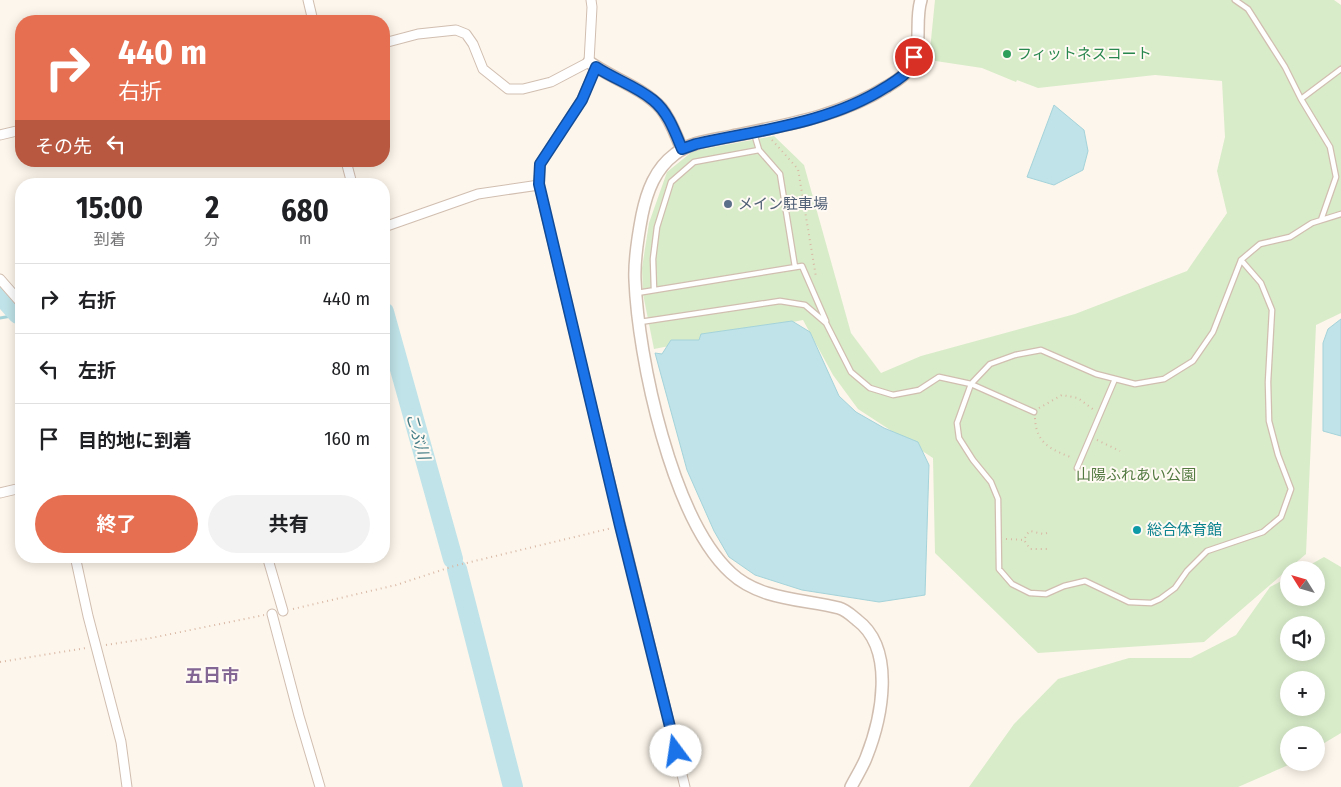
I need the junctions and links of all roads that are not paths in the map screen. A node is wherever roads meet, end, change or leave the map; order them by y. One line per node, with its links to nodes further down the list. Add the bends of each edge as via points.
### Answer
1 (308, 0): 5 (street)
2 (591, 0): 7 (street)
3 (921, 0): 11 (street, via 918,46 910,68 895,82 868,99 840,110)
4 (1235, 0): 9 (lane, via 1248,9)
5 (312, 15)
6 (390, 41): 7 (street, via 418,34 456,30 466,34 483,69 508,89 551,82)
7 (592, 64): 13 (street, via 653,100 666,115); 15 (street, via 582,100 540,164)
8 (1341, 69): 9 (lane)
9 (1301, 99): 17 (lane, via 1330,147 1336,177)
10 (15, 131): 12 (street)
11 (754, 132): 13 (street); 14 (lane)
12 (0, 135)
13 (682, 149): 23 (street, via 665,162 652,180 637,244)
14 (759, 150): 20 (lane, via 780,174); 22 (lane, via 694,162 671,182 657,227)
15 (539, 184): 18 (street, via 478,194); 39 (street)
16 (1341, 214): 17 (lane)
17 (1321, 220): 19 (lane, via 1290,237 1260,244)
18 (390, 225)
19 (1241, 260): 27 (lane, via 1214,332 1193,361 1164,379 1136,384); 28 (lane, via 1260,283 1272,310 1269,421 1290,489 1281,517 1263,532 1207,551 1160,599 1151,603 1129,602 1085,581 1046,594 1030,593 1012,584 999,569 998,499 992,482 959,438 957,423)
20 (795, 267): 22 (lane); 26 (lane, via 802,266)
21 (0, 279): 24 (street)
22 (654, 290): 23 (lane)
23 (636, 293): 25 (street)
24 (15, 296)
25 (638, 322): 26 (lane, via 780,301 805,305); 40 (street, via 660,428 682,494 703,539 717,560 734,576 756,589 843,609 868,628 876,642 882,665 877,723 866,758)
26 (826, 323): 28 (lane, via 850,372 870,388 893,395 919,390 939,377)
27 (1115, 379): 28 (lane, via 1041,350 990,364); 30 (lane)
28 (971, 384): 29 (lane)
29 (1034, 412)
30 (1077, 468)
31 (15, 489): 32 (street)
32 (0, 493)
33 (77, 563): 37 (street, via 122,742)
34 (269, 563): 35 (street)
35 (282, 611)
36 (272, 614): 38 (street)
37 (127, 787)
38 (320, 787)
39 (685, 787)
40 (851, 787)

